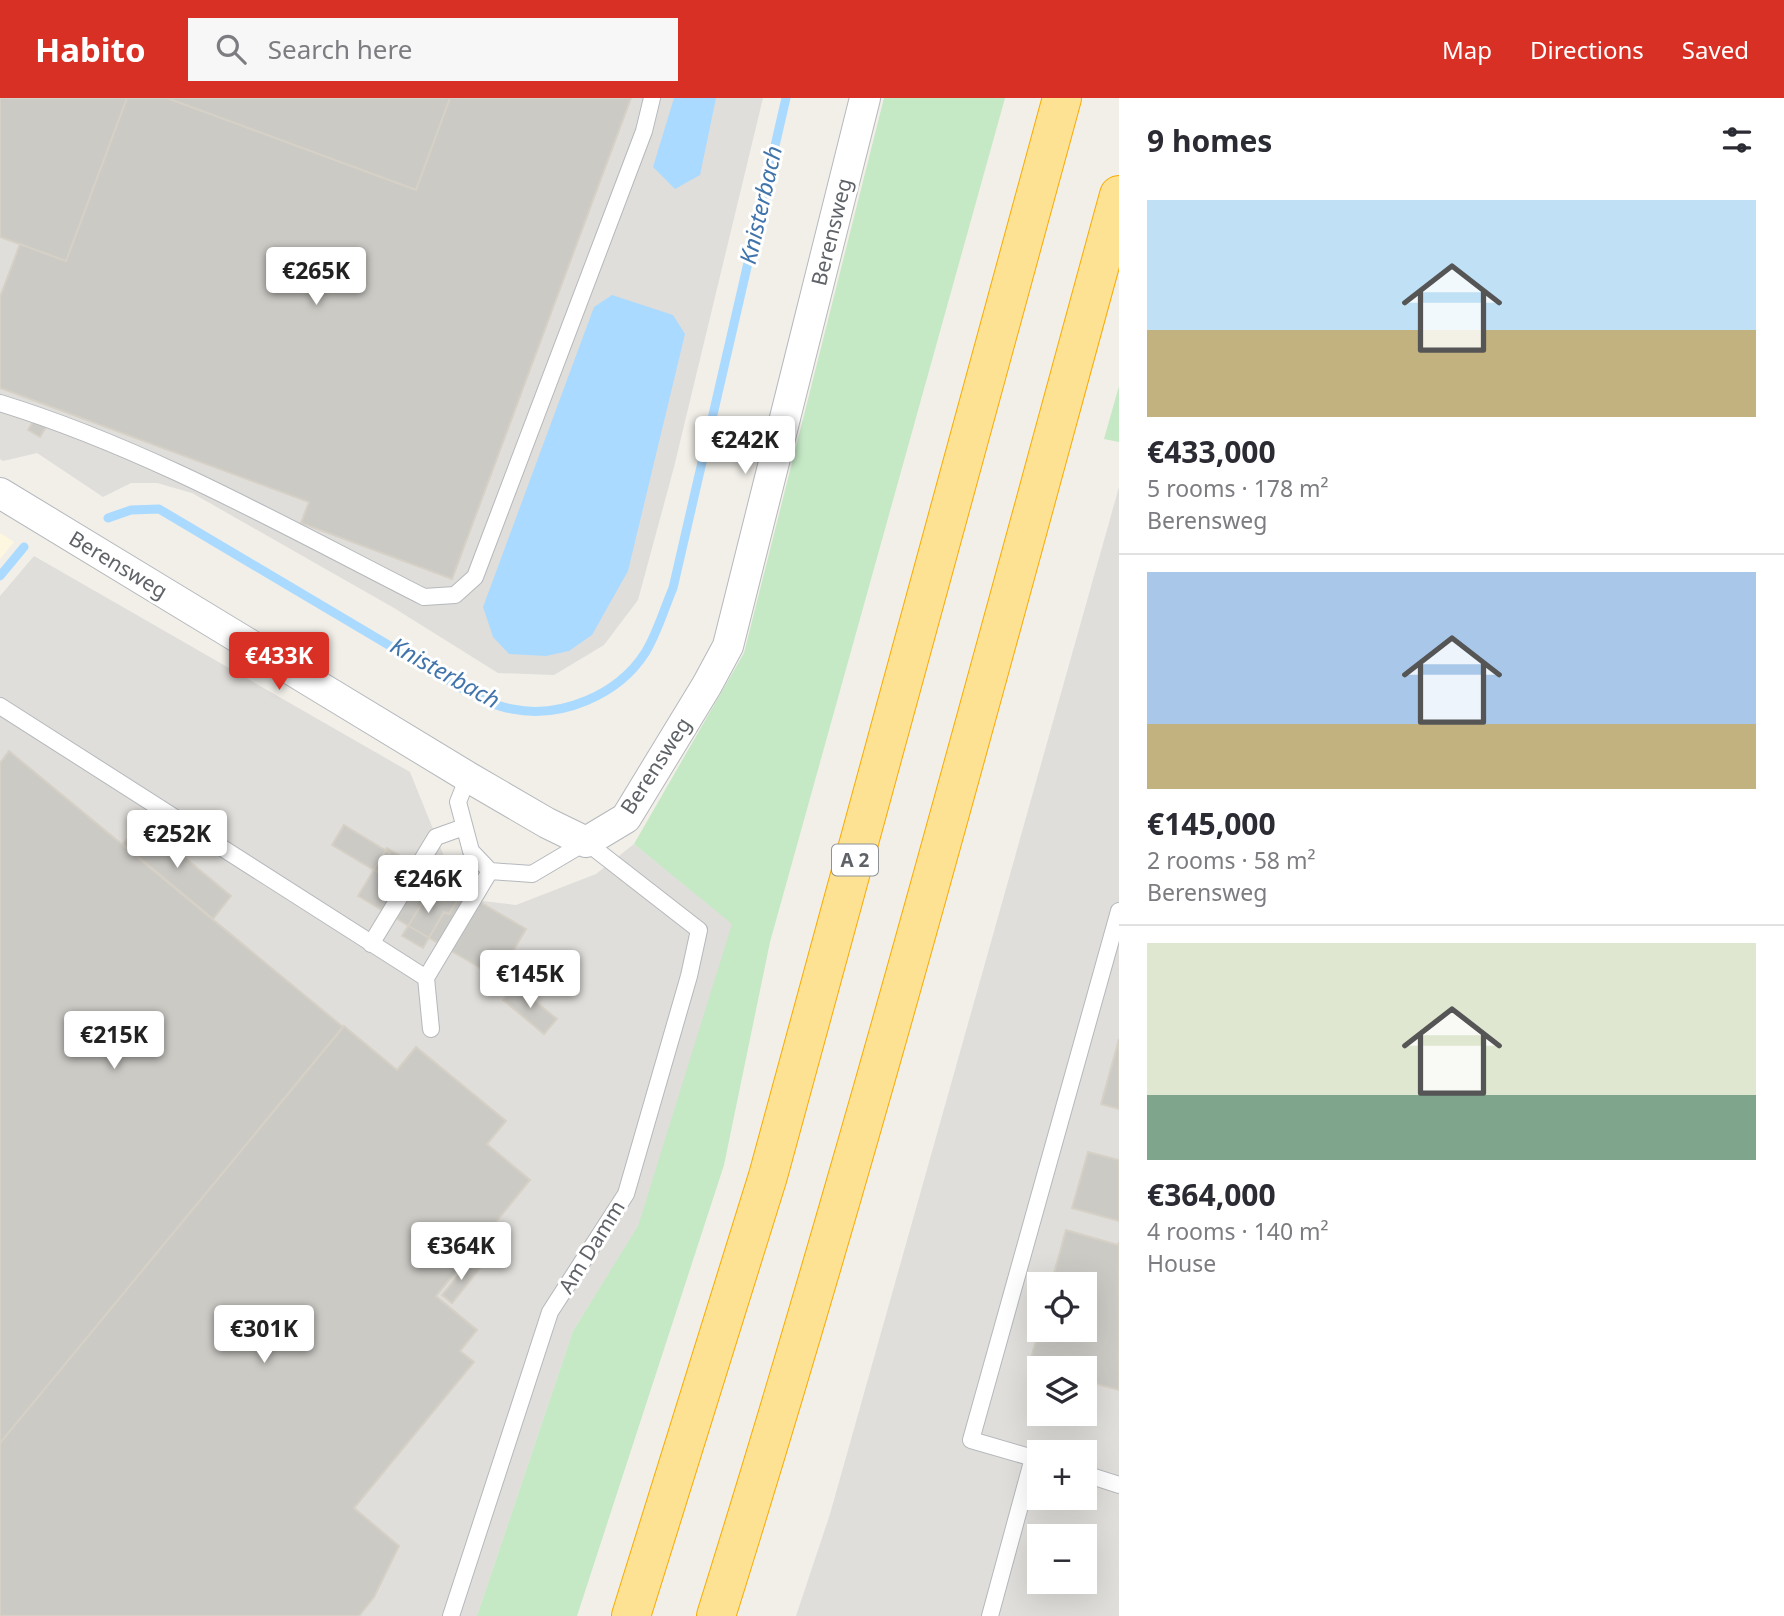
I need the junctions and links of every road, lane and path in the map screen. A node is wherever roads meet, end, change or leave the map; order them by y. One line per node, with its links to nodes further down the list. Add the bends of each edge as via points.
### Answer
1 (652, 98): 5 (lane, via 644,131 475,577 455,595 424,597 164,465)
2 (864, 98): 10 (street, Berensweg, via 728,646 626,818)
3 (1062, 98): 21 (highway, A 2, via 772,1163)
4 (1119, 195): 22 (highway, via 923,912)
5 (0, 403)
6 (0, 493): 8 (street, Berensweg)
7 (0, 706): 13 (lane)
8 (468, 777): 9 (lane, via 458,802); 10 (street, Berensweg)
9 (464, 827): 11 (lane, via 471,851); 13 (lane, via 436,837)
10 (586, 842): 11 (lane, via 532,874); 20 (lane, Am Damm, via 699,930 626,1194 550,1312)
11 (490, 871): 14 (lane)
12 (1119, 911): 16 (lane, via 971,1440)
13 (371, 944): 14 (lane)
14 (426, 978): 15 (lane)
15 (431, 1029)
16 (1027, 1456)
17 (1097, 1478): 18 (lane)
18 (1119, 1485)
19 (1027, 1490): 23 (lane)
20 (451, 1616)
21 (631, 1616)
22 (716, 1616)
23 (990, 1616)

